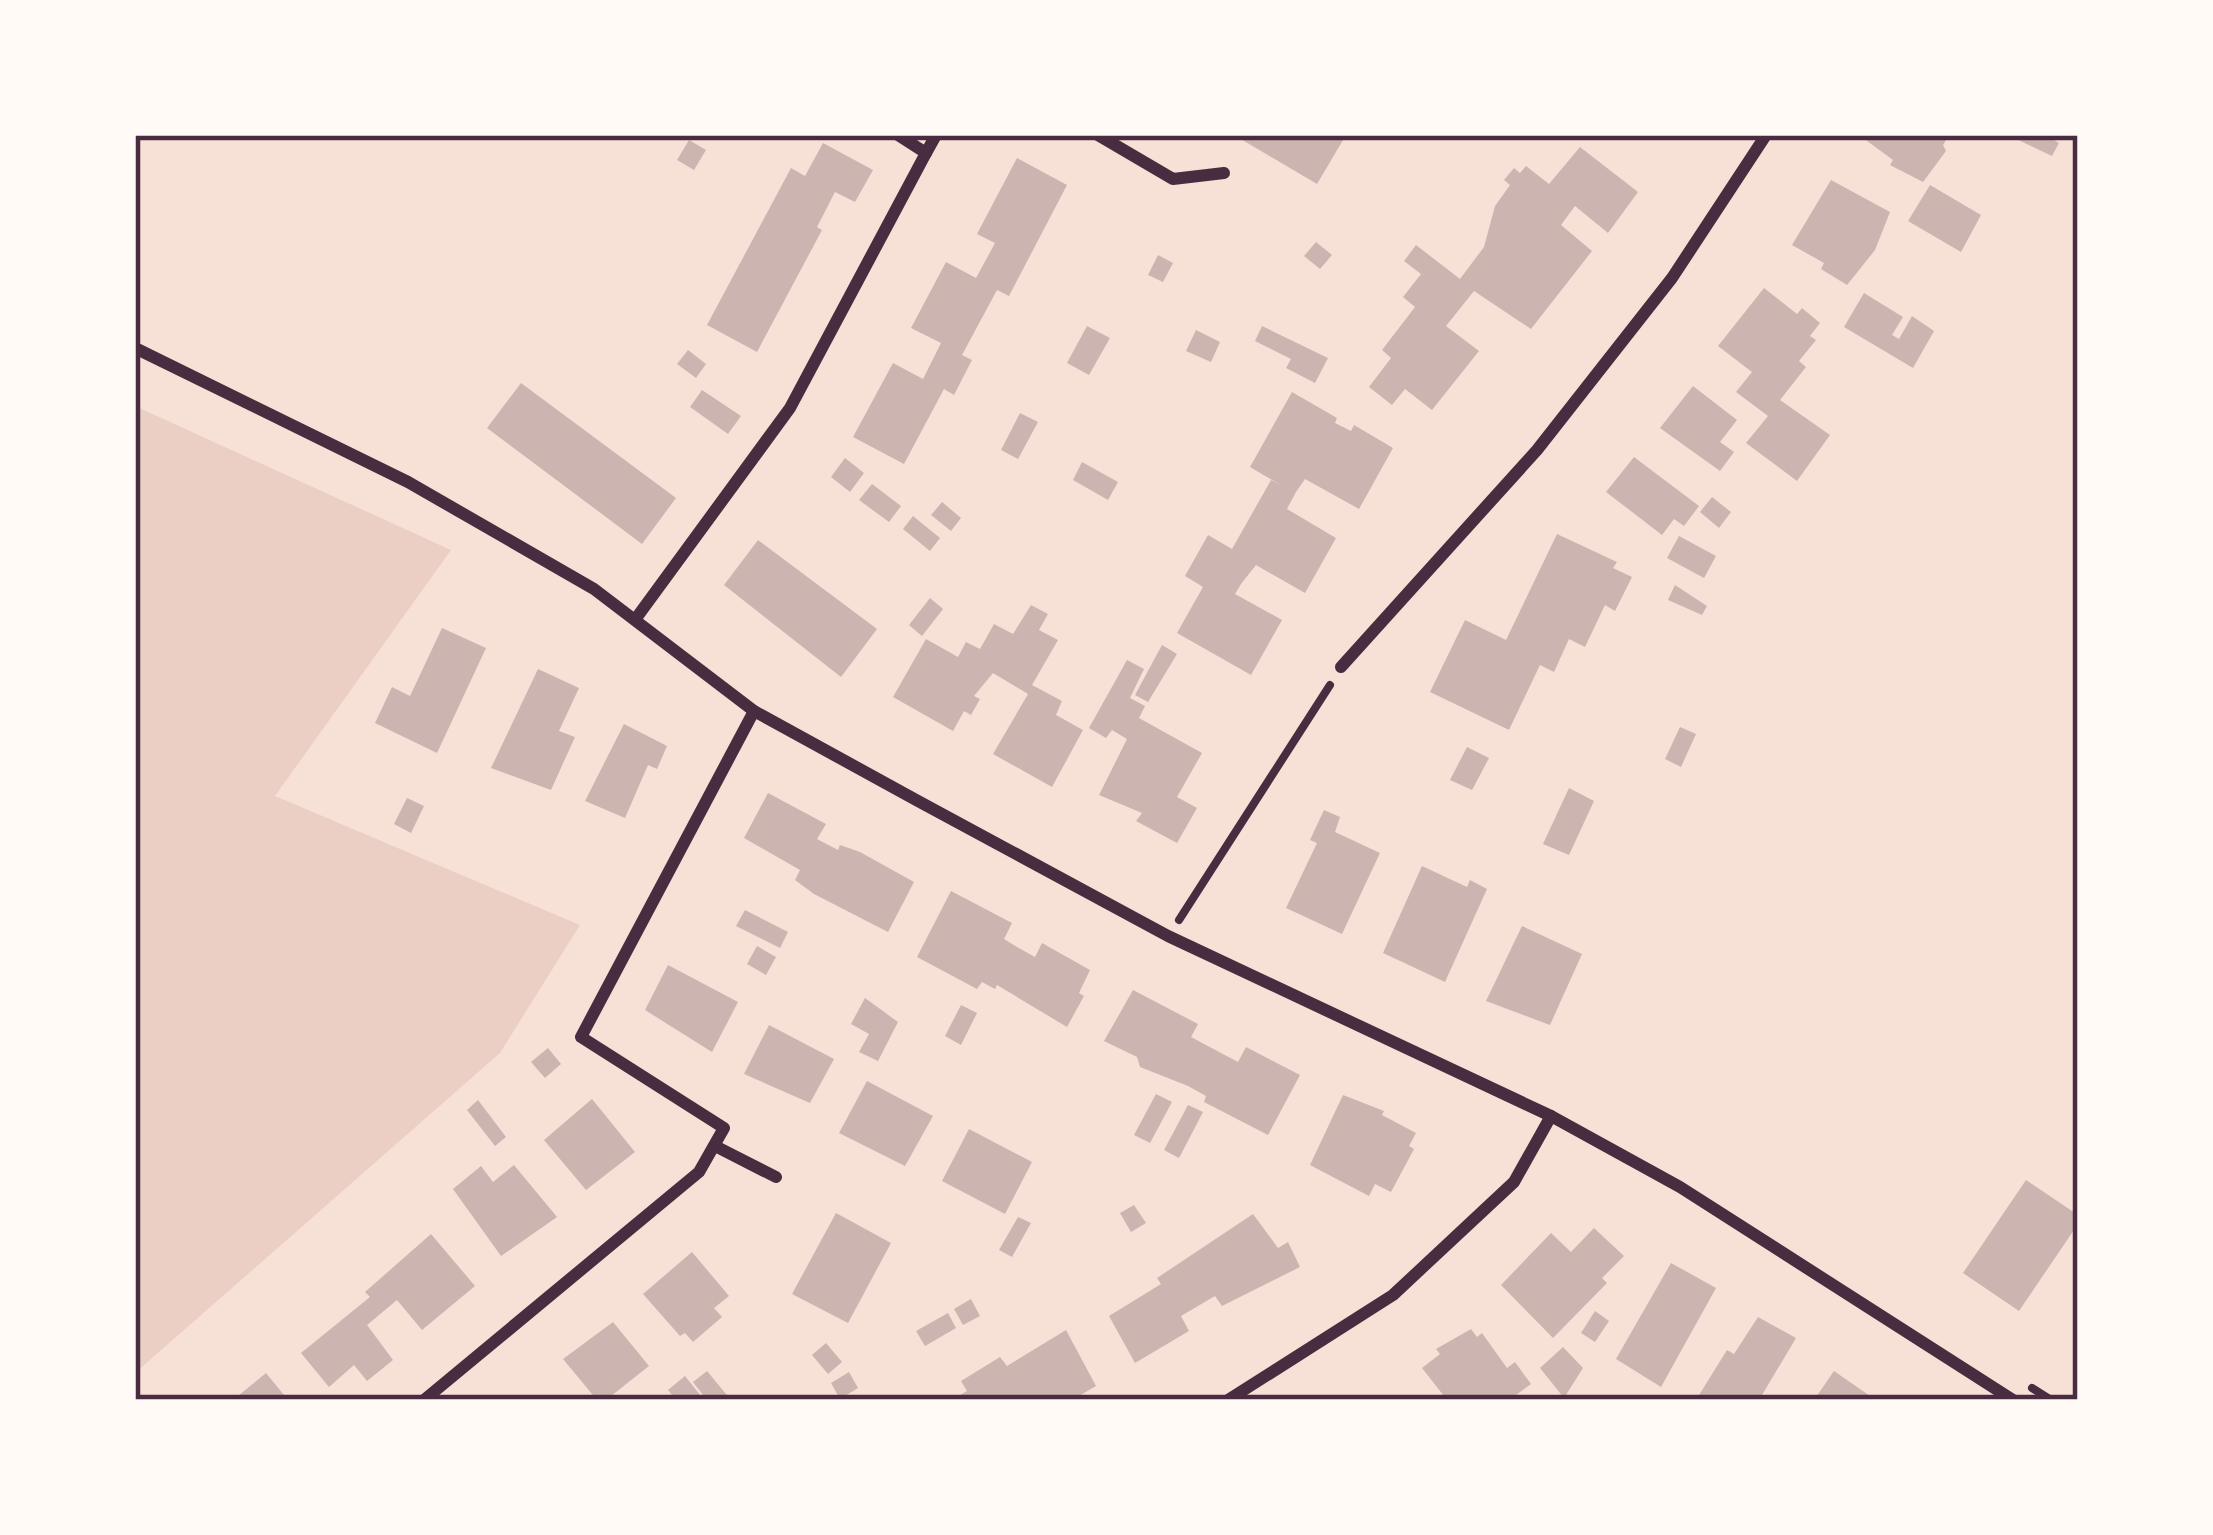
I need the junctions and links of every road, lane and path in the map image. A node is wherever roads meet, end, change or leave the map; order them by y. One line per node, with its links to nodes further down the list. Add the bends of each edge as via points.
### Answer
1 (898, 135): 5 (street)
2 (936, 135): 5 (street)
3 (1098, 135): 6 (street, via 1173,179)
4 (1766, 135): 9 (street, via 1672,278 1537,451)
5 (926, 152): 8 (street, via 790,408)
6 (1224, 173)
7 (135, 348): 8 (street, via 408,482)
8 (637, 617): 10 (street)
9 (1341, 667): 11 (path)
10 (754, 711): 11 (street); 13 (street, via 581,1037 724,1128)
11 (1168, 936): 12 (street)
12 (1551, 1116): 16 (street, via 1514,1182 1393,1295); 17 (street, via 1771,1240)
13 (715, 1146): 14 (street); 15 (street, via 699,1172)
14 (776, 1177)
15 (424, 1400)
16 (1228, 1400)
17 (2013, 1400)

